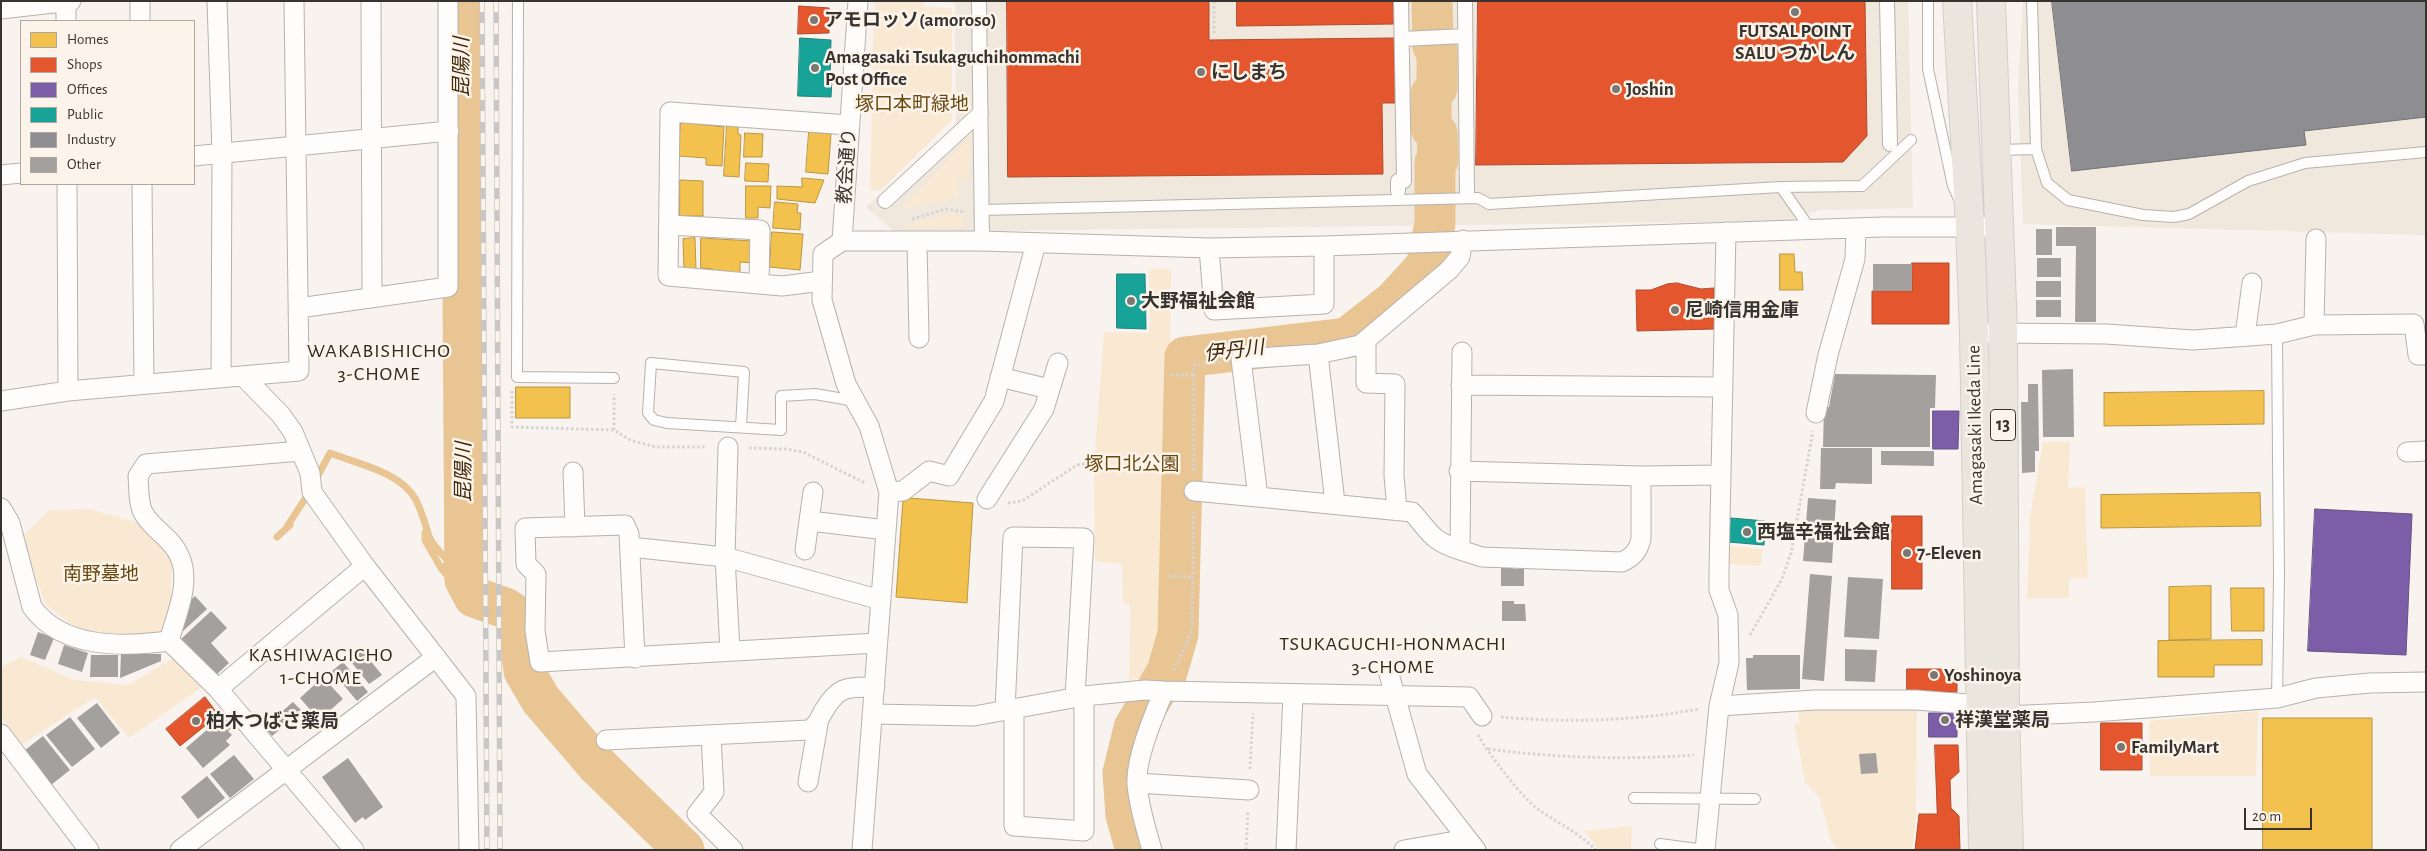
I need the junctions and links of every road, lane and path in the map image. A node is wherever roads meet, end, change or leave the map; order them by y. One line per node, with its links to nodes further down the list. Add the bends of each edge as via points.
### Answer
1 (71, 1): 18 (street)
2 (140, 1): 21 (street)
3 (217, 1): 34 (street)
4 (294, 1): 31 (street)
5 (371, 1): 28 (street)
6 (448, 1): 27 (street)
7 (518, 1): 80 (lane)
8 (858, 1): 26 (street, 教会通り)
9 (980, 1): 25 (street)
10 (1214, 1): 22 (path)
11 (1401, 1): 24 (street)
12 (1465, 1): 23 (street)
13 (1887, 1): 30 (street)
14 (1928, 1): 48 (lane, via 1928,69 1953,186)
15 (1957, 1): 48 (main road, Amagasaki Ikeda Line / 13)
16 (1991, 1): 32 (main road, Amagasaki Ikeda Line / 13)
17 (2032, 1): 33 (lane)
18 (66, 2): 19 (street); 20 (street)
19 (1, 9)
20 (66, 20)
21 (140, 20)
22 (1214, 36)
23 (1465, 36): 24 (street); 43 (street)
24 (1402, 39): 42 (street, via 1404,181 1398,181)
25 (981, 112): 44 (street); 45 (street)
26 (849, 125): 47 (street, via 670,112); 55 (street, 教会通り)
27 (449, 131): 28 (street); 64 (street, via 448,287)
28 (372, 140): 31 (street); 64 (street)
29 (1911, 140): 41 (lane, via 1862,186)
30 (1890, 144)
31 (297, 147): 34 (street); 65 (street)
32 (1996, 150): 33 (lane); 49 (main road, Amagasaki Ikeda Line / 13)
33 (2036, 150): 35 (lane, via 2047,183 2068,200 2143,215 2174,217 2189,214 2248,181 2305,163)
34 (222, 152): 36 (street); 82 (street)
35 (2426, 152)
36 (195, 156)
37 (20, 173): 38 (street)
38 (1, 175)
39 (67, 185): 88 (street)
40 (142, 185): 84 (street)
41 (1781, 187): 45 (lane, via 1489,204 1478,198); 51 (lane)
42 (1398, 191)
43 (1467, 192)
44 (885, 201)
45 (982, 213): 46 (path, via 946,209); 56 (street)
46 (911, 219)
47 (669, 225): 63 (street, via 668,276); 63 (street, via 760,230)
48 (1970, 227): 49 (street); 50 (street, via 1883,226); 67 (main road, Amagasaki Ikeda Line / 13)
49 (1999, 227): 68 (main road, Amagasaki Ikeda Line / 13)
50 (1856, 229): 51 (street); 91 (street, via 1855,259 1828,355)
51 (1811, 230): 52 (street)
52 (1726, 232): 54 (street); 86 (street)
53 (2316, 239): 66 (street)
54 (1457, 240): 59 (street); 72 (street, via 1460,256 1449,270)
55 (842, 241): 57 (street); 61 (street, via 823,254)
56 (982, 241): 57 (street); 58 (street)
57 (917, 242): 71 (street)
58 (1036, 243): 60 (street); 81 (street)
59 (1324, 246): 60 (street); 60 (street, via 1324,304 1214,310)
60 (1209, 248)
61 (822, 281): 63 (street, via 782,286); 90 (street, via 822,300 846,384)
62 (2252, 283): 70 (street)
63 (758, 284)
64 (372, 297): 65 (street)
65 (299, 308): 79 (street, via 299,371)
66 (2314, 325): 69 (street); 75 (street, via 2414,324 2418,355)
67 (1974, 333): 68 (street); 136 (main road, Amagasaki Ikeda Line / 13)
68 (2003, 333): 70 (street, via 2106,334 2193,340); 136 (main road, Amagasaki Ikeda Line / 13)
69 (2277, 334): 70 (street); 133 (lane)
70 (2245, 336)
71 (918, 338)
72 (1366, 340): 74 (street, via 1360,345); 107 (street, via 1366,383 1395,384)
73 (1462, 352): 85 (street)
74 (1318, 354): 103 (street, via 1241,360); 105 (street)
75 (2426, 355)
76 (1058, 363): 87 (street)
77 (1171, 375): 78 (path)
78 (1194, 375)
79 (243, 376): 82 (street); 95 (street, via 281,415)
80 (517, 377): 83 (lane); 93 (path, via 511,385 512,428)
81 (1000, 377): 87 (street); 102 (street, via 994,401 949,476 929,472 903,491)
82 (221, 378): 84 (street)
83 (614, 378): 93 (path)
84 (144, 384): 88 (street)
85 (1461, 385): 86 (street); 96 (street)
86 (1722, 387): 98 (street)
87 (1049, 389): 104 (street, via 1044,410)
88 (68, 391): 89 (street)
89 (1, 401)
90 (856, 401): 92 (lane, via 815,394 781,396 782,430); 102 (street, via 869,426)
91 (1816, 413): 124 (path, via 1799,514 1782,579 1753,630)
92 (742, 428): 92 (lane, via 744,372 651,363 648,413 654,420)
93 (614, 430): 94 (path, via 630,440 656,447)
94 (728, 447): 102 (path, via 802,452 878,490); 114 (street)
95 (301, 451): 115 (street, via 310,473 312,492); 119 (street, via 146,464 138,476 142,513 171,542 180,555 183,568 182,597)
96 (1459, 471): 99 (street); 113 (street)
97 (573, 472): 109 (street)
98 (1719, 475): 99 (street); 124 (street, via 1719,590 1728,615)
99 (1641, 476): 113 (street, via 1641,539 1632,557 1622,562 1482,557)
100 (1194, 491): 103 (street)
101 (813, 492): 108 (street)
102 (889, 492): 110 (street)
103 (1258, 497): 105 (street)
104 (987, 499)
105 (1335, 503): 107 (street)
106 (1, 508): 119 (street, via 10,522 32,607 38,616 55,628 81,639 122,645)
107 (1397, 509): 113 (street, via 1412,512 1441,544)
108 (810, 521): 110 (street); 112 (street)
109 (575, 527): 111 (street, via 625,525); 123 (street, via 525,528 526,564 536,574 535,631 540,662)
110 (886, 530): 118 (street)
111 (630, 547): 114 (street); 123 (street)
112 (805, 550)
113 (1460, 550)
114 (725, 557): 118 (street); 121 (street)
115 (365, 566): 122 (street); 128 (street)
116 (1168, 576): 117 (path)
117 (1193, 577)
118 (881, 600): 120 (street)
119 (169, 641): 128 (street)
120 (877, 644): 121 (street); 127 (street)
121 (730, 651): 123 (street)
122 (436, 657): 145 (street); 157 (street, via 466,696)
123 (635, 658)
124 (1729, 663): 134 (street)
125 (1389, 674): 132 (street)
126 (2426, 682): 133 (street, via 2325,687)
127 (875, 687): 137 (street); 139 (street, via 842,689 833,695)
128 (218, 689): 145 (street)
129 (1164, 691): 130 (street); 131 (street); 147 (street, via 1150,724)
130 (1293, 695): 132 (street); 161 (street)
131 (1079, 696): 135 (street); 135 (street, via 1084,831 1014,826); 135 (street, via 1084,538 1013,537)
132 (1394, 697): 138 (street, via 1469,697); 152 (street, via 1417,774)
133 (2277, 698): 136 (street, via 2094,712)
134 (1719, 706): 136 (street, via 1873,699); 138 (path, via 1650,718 1528,720); 144 (street)
135 (1010, 709): 137 (street, via 974,716)
136 (1993, 711): 165 (main road, Amagasaki Ikeda Line / 13); 166 (main road, Amagasaki Ikeda Line / 13)
137 (873, 714): 159 (street)
138 (1482, 716): 143 (path, via 1478,736)
139 (818, 724): 141 (street, via 809,730); 146 (street)
140 (1, 734): 154 (street)
141 (711, 736): 142 (street); 158 (street, via 714,792 697,814)
142 (606, 740)
143 (1488, 749): 144 (path, via 1538,756 1635,759); 163 (path, via 1537,808 1585,839)
144 (1715, 754): 150 (street)
145 (287, 770): 155 (street); 156 (street)
146 (808, 782)
147 (1137, 783): 148 (street); 160 (street)
148 (1249, 790)
149 (1634, 798): 150 (lane)
150 (1711, 798): 151 (lane); 164 (street)
151 (1755, 799)
152 (1471, 844): 162 (street)
153 (1660, 844): 164 (lane)
154 (89, 850)
155 (180, 850)
156 (354, 850)
157 (469, 850)
158 (733, 850)
159 (862, 850)
160 (1152, 850)
161 (1286, 850)
162 (1404, 850)
163 (1596, 850)
164 (1705, 850)
165 (1983, 850)
166 (2009, 850)

